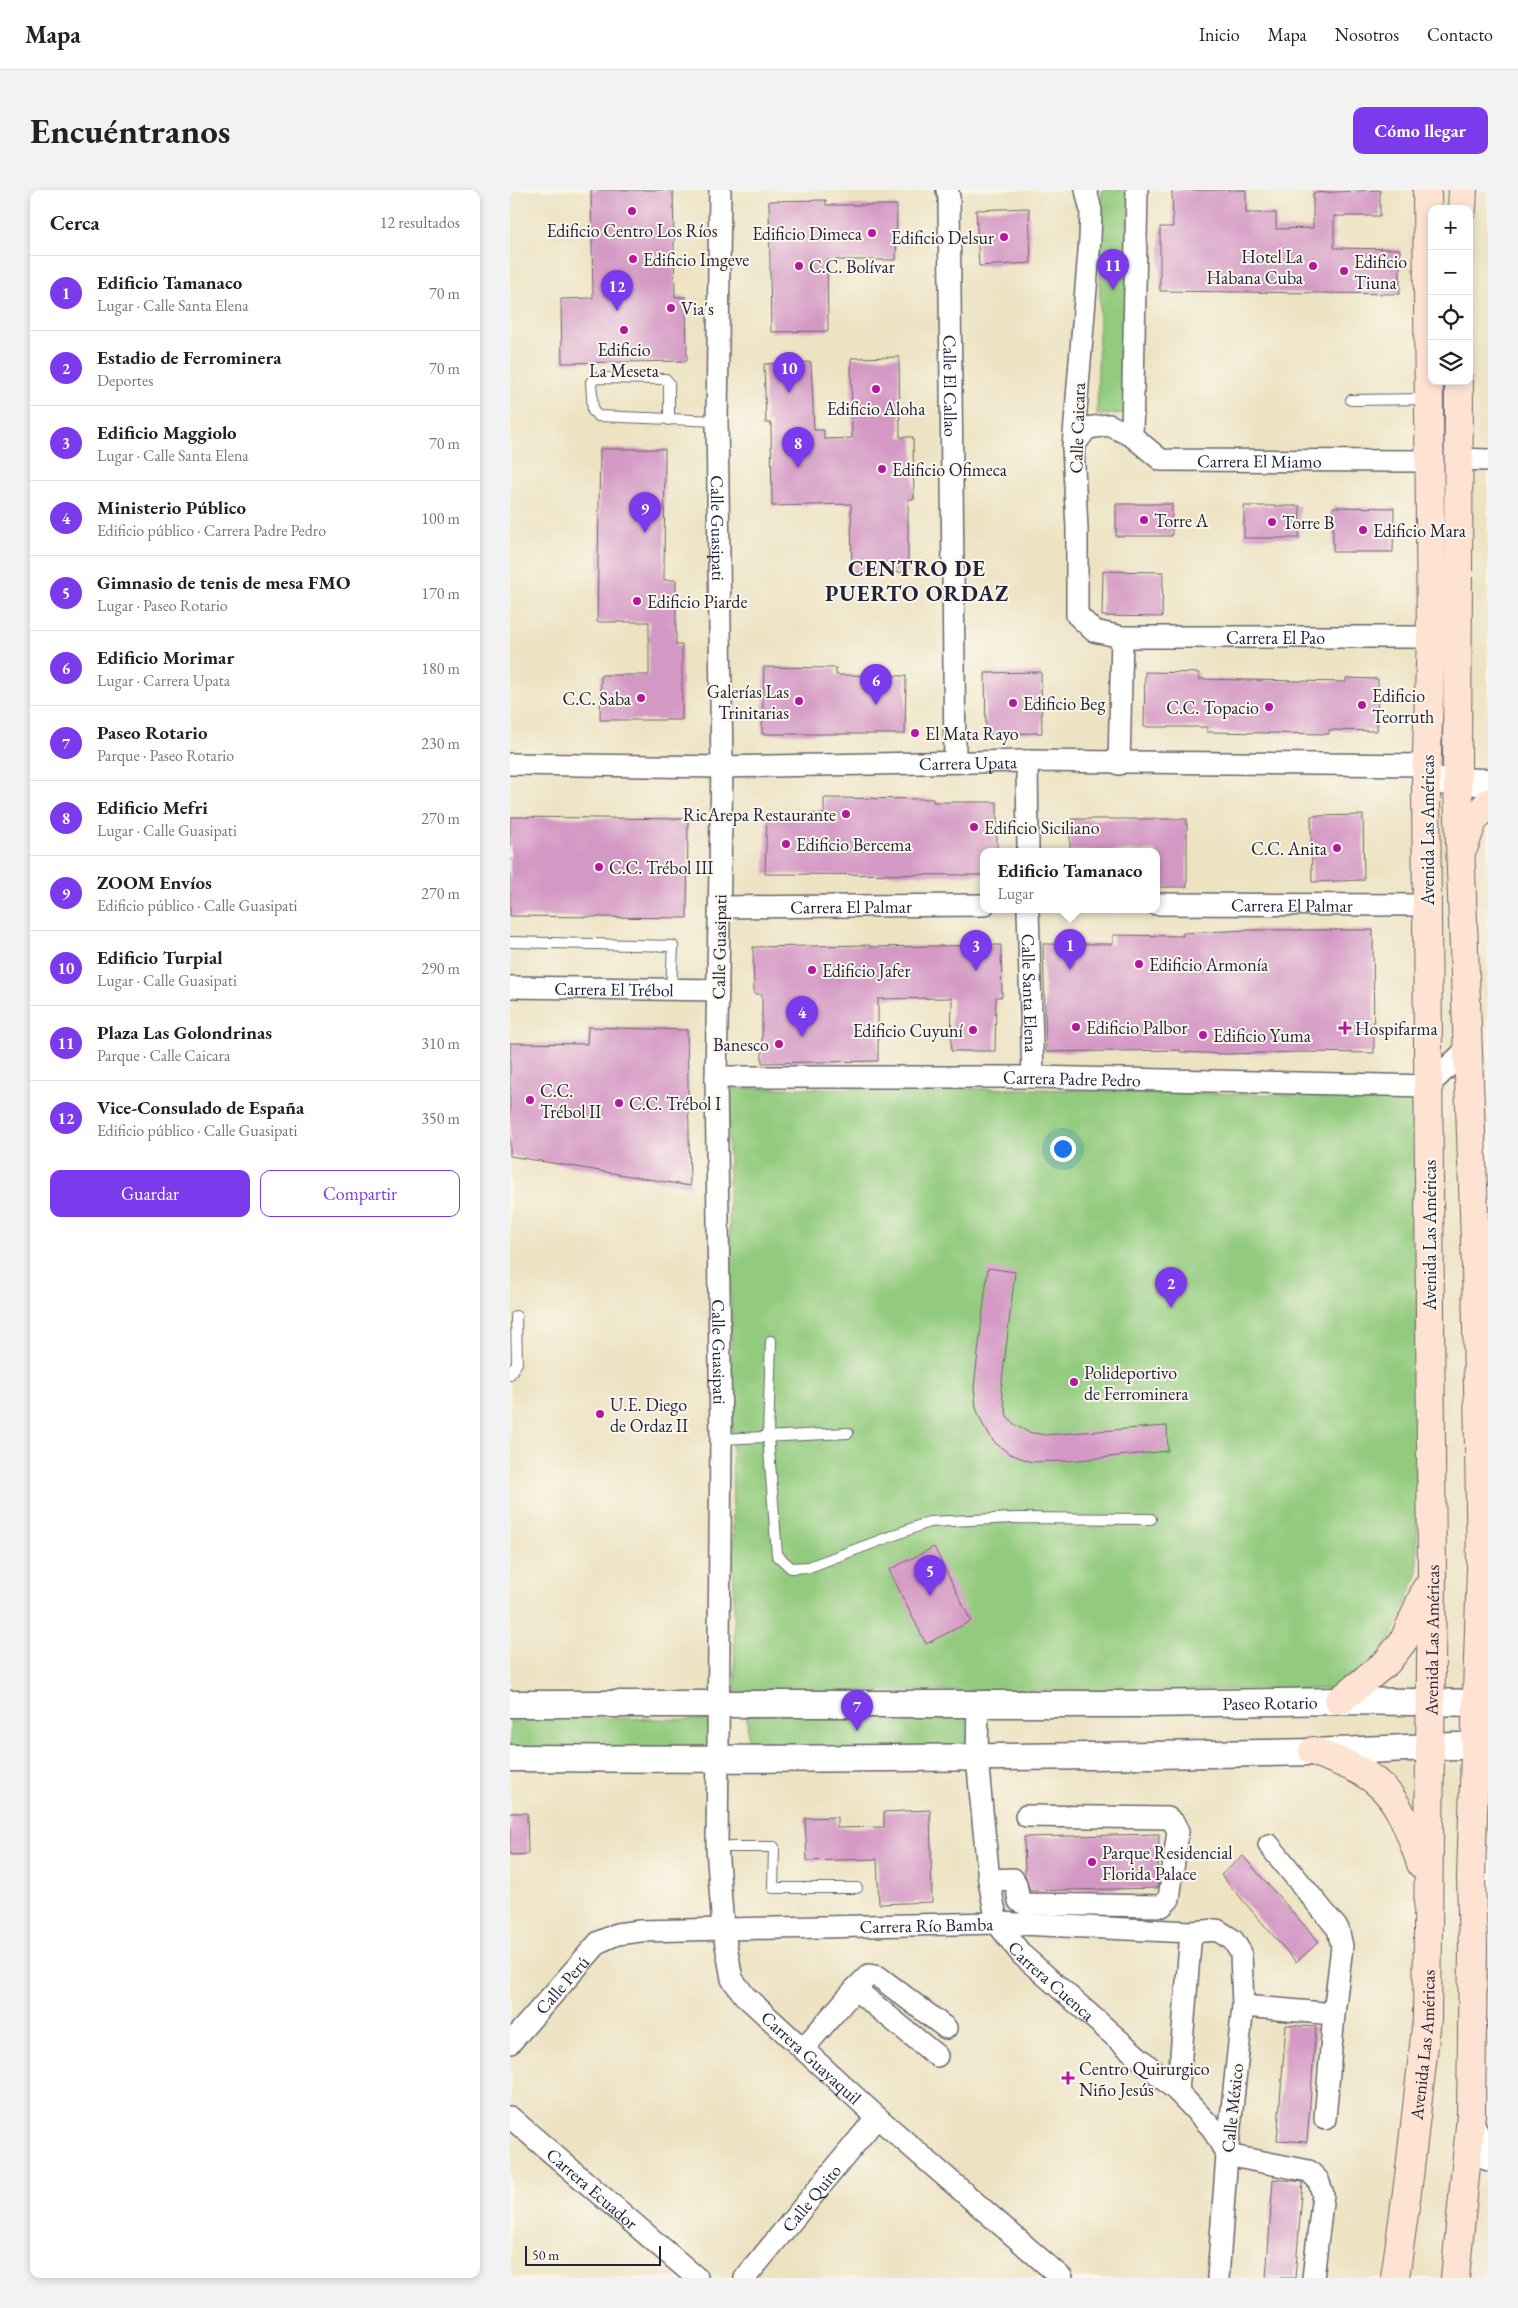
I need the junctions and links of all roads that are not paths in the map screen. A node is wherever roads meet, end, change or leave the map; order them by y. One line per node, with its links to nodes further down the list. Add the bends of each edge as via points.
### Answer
1 (720, 190): 12 (street, Calle Guasipati)
2 (947, 190): 21 (street, Calle El Callao)
3 (1086, 190): 14 (street, Calle Caicara, via 1091,211 1090,239)
4 (1137, 190): 13 (street)
5 (1427, 190): 9 (main road, Avenida Las Américas)
6 (1462, 190): 7 (main road)
7 (1462, 205)
8 (1459, 385): 15 (main road, Avenida Las Américas)
9 (1428, 399): 10 (lane); 17 (main road, Avenida Las Américas)
10 (1351, 400)
11 (669, 420): 11 (lane, via 595,414 591,382 596,378 666,379 669,383); 12 (lane)
12 (717, 421): 25 (street, Calle Guasipati)
13 (1132, 436): 14 (street, Carrera El Miamo, via 1109,425 1087,428); 17 (street, Carrera El Miamo, via 1161,460)
14 (1073, 447): 18 (street, Calle Caicara, via 1077,615 1094,632)
15 (1458, 459): 16 (street); 27 (main road, Avenida Las Américas)
16 (1488, 460)
17 (1428, 461): 19 (main road, Avenida Las Américas)
18 (1122, 637): 19 (street, Carrera El Pao); 23 (street)
19 (1431, 637): 26 (main road, Avenida Las Américas)
20 (1028, 761): 21 (street, Carrera Upata); 23 (street, Carrera Upata); 30 (street)
21 (955, 762): 25 (street, Carrera Upata)
22 (510, 764): 25 (street, Carrera Upata)
23 (1119, 764): 26 (street, Carrera Upata)
24 (1488, 764): 27 (street)
25 (722, 766): 35 (street, Calle Guasipati)
26 (1426, 773): 27 (street); 34 (main road, Avenida Las Américas)
27 (1457, 773): 28 (street); 31 (main road, Avenida Las Américas)
28 (1488, 782)
29 (1488, 802): 31 (main road, via 1473,821)
30 (1028, 848)
31 (1460, 857): 41 (main road, Avenida Las Américas)
32 (1160, 904): 34 (street, Carrera El Palmar)
33 (980, 905): 35 (street, Carrera El Palmar)
34 (1428, 905): 44 (main road, Avenida Las Américas)
35 (720, 907): 40 (street, Calle Guasipati)
36 (1028, 913): 43 (street, Calle Santa Elena)
37 (510, 942): 39 (lane, via 673,946)
38 (510, 987): 39 (street, Carrera El Trébol)
39 (671, 990): 40 (street, Carrera El Trébol)
40 (718, 990): 42 (street, Calle Guasipati)
41 (1467, 1049): 44 (street); 52 (main road, Avenida Las Américas, via 1476,1266)
42 (716, 1077): 43 (street, Carrera Padre Pedro); 50 (street, Calle Guasipati)
43 (1033, 1078): 44 (street, Carrera Padre Pedro)
44 (1428, 1086): 53 (main road, Avenida Las Américas)
45 (516, 1316): 47 (lane, via 517,1363)
46 (771, 1341): 49 (lane)
47 (510, 1374)
48 (848, 1433): 49 (lane)
49 (768, 1436): 50 (lane); 51 (lane, via 777,1555 792,1568 809,1567 929,1522 1015,1518)
50 (721, 1439): 60 (street, Calle Guasipati)
51 (1151, 1519)
52 (1481, 1567): 54 (main road); 58 (main road, Avenida Las Américas)
53 (1432, 1576): 55 (main road, via 1404,1640 1387,1662); 56 (main road, Avenida Las Américas)
54 (1488, 1594)
55 (1339, 1701): 56 (street, Paseo Rotario); 57 (street, Paseo Rotario)
56 (1429, 1701): 58 (street, Paseo Rotario); 62 (main road, Avenida Las Américas)
57 (978, 1702): 60 (street, Paseo Rotario); 64 (street, Carrera Cuenca)
58 (1482, 1703): 61 (main road, Avenida Las Américas)
59 (510, 1704): 60 (street, Paseo Rotario)
60 (719, 1704): 66 (street, Calle Guasipati)
61 (1482, 1746): 62 (street); 71 (main road, Avenida Las Américas)
62 (1428, 1748): 63 (street); 73 (main road, Avenida Las Américas)
63 (1313, 1751): 64 (street); 73 (main road, via 1376,1781 1398,1806)
64 (977, 1757): 66 (street); 72 (street, Carrera Cuenca)
65 (510, 1758): 66 (street)
66 (717, 1760): 70 (street, Carrera Guayaquil)
67 (1026, 1816): 72 (street, via 1168,1818 1178,1831 1169,1899 1162,1906 1025,1904 1019,1902 1013,1879)
68 (1269, 1845): 82 (street, via 1338,1929 1342,1946)
69 (1488, 1845): 71 (main road)
70 (717, 1847): 74 (lane, via 774,1847 773,1888); 76 (street, Carrera Guayaquil)
71 (1471, 1877): 88 (main road, Avenida Las Américas)
72 (989, 1880): 75 (street, Carrera Cuenca)
73 (1427, 1881): 99 (main road, Avenida Las Américas, via 1427,2019)
74 (857, 1888)
75 (997, 1923): 76 (street, Carrera Río Bamba); 77 (street, Carrera Río Bamba); 87 (street, Carrera Cuenca, via 1022,1955)
76 (723, 1928): 78 (street, Carrera Río Bamba); 85 (street, Carrera Guayaquil, via 732,1979 745,1996)
77 (1191, 1932): 79 (street, Carrera Río Bamba, via 1217,1930); 87 (street)
78 (617, 1934): 84 (street, Calle Perú, via 599,1942)
79 (1233, 1940): 81 (street, Calle México, via 1241,1953)
80 (855, 1988): 83 (street, via 869,1975 879,1977); 85 (street); 86 (street)
81 (1242, 2006): 82 (street); 92 (street, Calle México)
82 (1334, 2014): 91 (street)
83 (946, 2028)
84 (510, 2043)
85 (803, 2049): 90 (street, Carrera Guayaquil)
86 (937, 2056)
87 (1178, 2092): 92 (street, Carrera Cuenca, via 1212,2128)
88 (1471, 2115): 93 (street, Avenida Las Américas); 100 (main road, Avenida Las Américas)
89 (510, 2117): 94 (street, Carrera Ecuador)
90 (877, 2117): 95 (street, Calle Quito); 96 (street, Carrera Guayaquil)
91 (1325, 2119)
92 (1227, 2155): 97 (street, Calle México); 98 (street, via 1309,2171 1318,2180 1323,2194)
93 (1488, 2160)
94 (697, 2278)
95 (745, 2278)
96 (1062, 2278)
97 (1218, 2278)
98 (1313, 2278)
99 (1395, 2278)
100 (1454, 2278)

